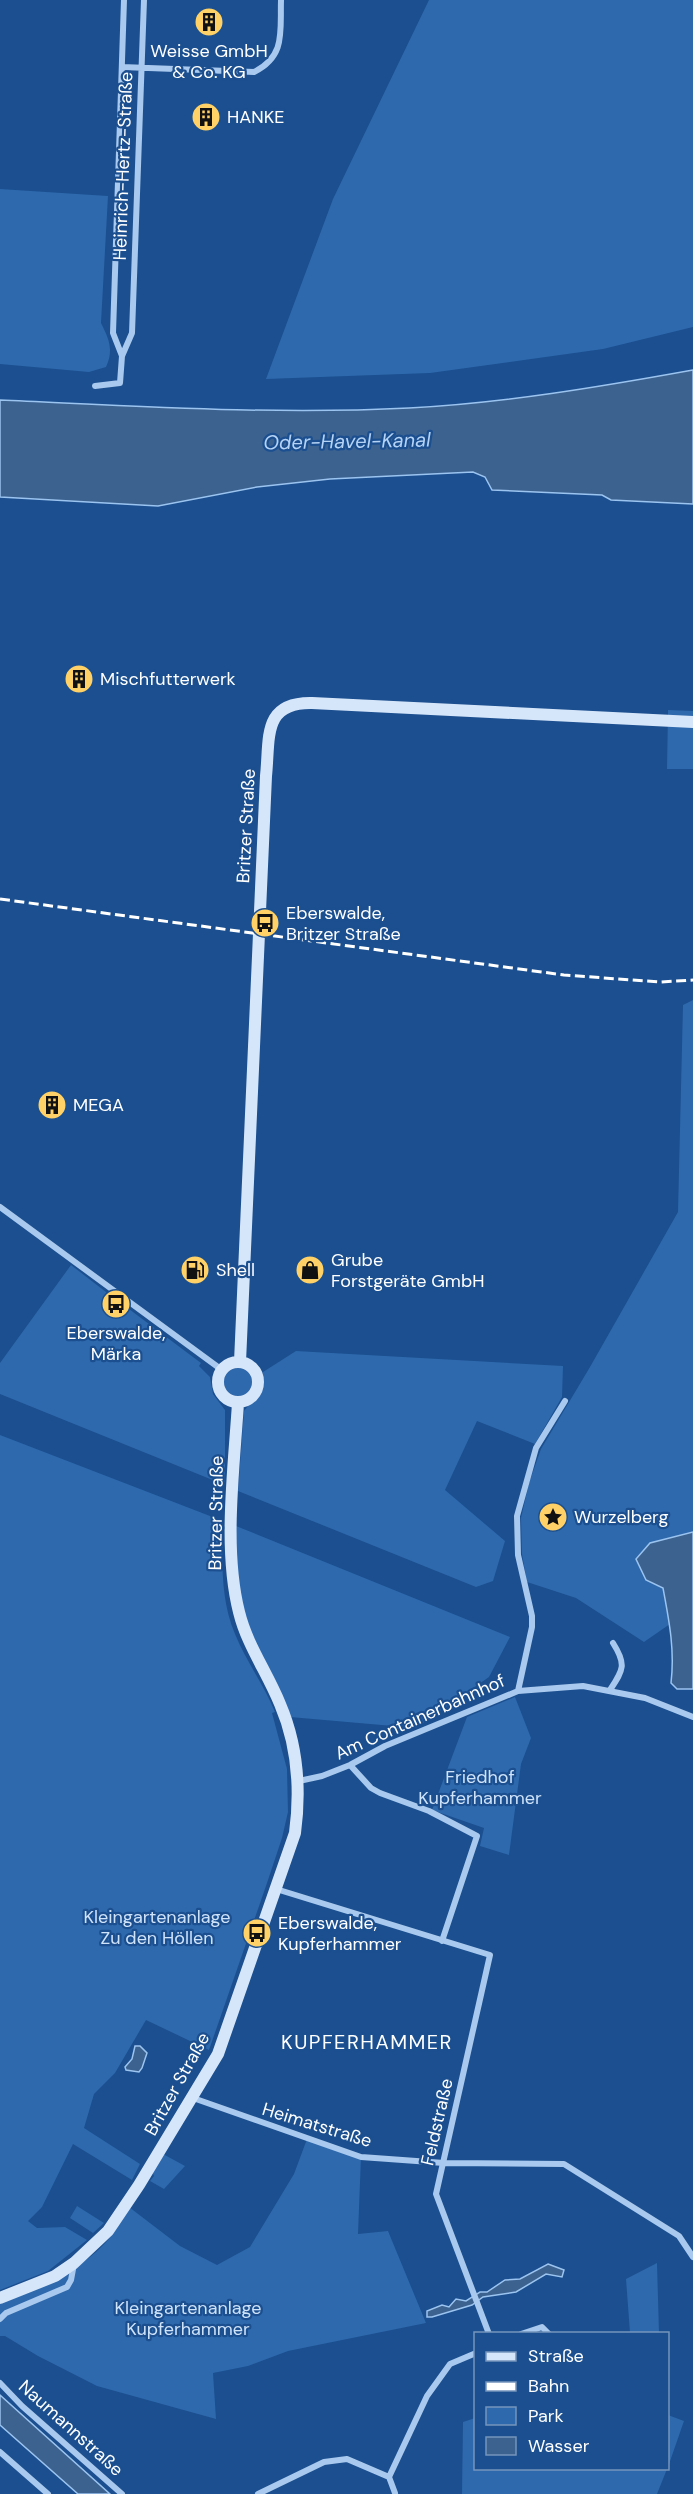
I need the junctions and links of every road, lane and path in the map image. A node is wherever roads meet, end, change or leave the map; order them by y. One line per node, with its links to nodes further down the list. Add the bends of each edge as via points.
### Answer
1 (124, 0): 4 (street, Heinrich-Hertz-Straße)
2 (144, 0): 5 (street, Heinrich-Hertz-Straße)
3 (281, 0): 5 (street, via 280,42 268,65 254,72)
4 (122, 67): 5 (street); 6 (street, Heinrich-Hertz-Straße)
5 (142, 68): 7 (street, Heinrich-Hertz-Straße)
6 (113, 333): 7 (street); 8 (street, Heinrich-Hertz-Straße)
7 (132, 333): 8 (street, Heinrich-Hertz-Straße)
8 (122, 356): 9 (street, Heinrich-Hertz-Straße, via 120,383)
9 (95, 386)
10 (693, 722): 12 (main road, Britzer Straße, via 298,703 277,713 272,723 266,776)
11 (0, 1207): 13 (street)
12 (240, 1362): 13 (main road); 15 (main road, via 252,1368 259,1382 253,1397)
13 (222, 1370): 15 (main road, via 219,1388 226,1398)
14 (565, 1401): 18 (street, via 536,1448 517,1516 518,1555 532,1616)
15 (238, 1403): 21 (main road, Britzer Straße, via 232,1531 234,1587 243,1629 286,1719)
16 (613, 1643): 17 (street, via 623,1670)
17 (610, 1690): 18 (street, Am Containerbahnhof, via 568,1685); 19 (street, Am Containerbahnhof, via 645,1698)
18 (518, 1691): 20 (street, Am Containerbahnhof, via 385,1746)
19 (693, 1718)
20 (350, 1765): 21 (street, Am Containerbahnhof); 23 (street, via 371,1788 477,1836)
21 (299, 1781): 22 (main road, Britzer Straße, via 295,1833)
22 (276, 1888): 23 (street, Feldstraße); 24 (main road, Britzer Straße, via 218,2054)
23 (442, 1941): 25 (street, Feldstraße, via 490,1954)
24 (193, 2098): 25 (street, Heimatstraße, via 361,2157); 27 (main road, Britzer Straße, via 108,2231)
25 (444, 2163): 26 (street, Heimatstraße, via 564,2164 679,2236); 30 (street, Feldstraße, via 436,2194)
26 (692, 2254)
27 (74, 2263): 28 (main road, Britzer Straße, via 56,2276); 29 (street, via 67,2287)
28 (0, 2298)
29 (0, 2319)
30 (488, 2332)
31 (526, 2332): 32 (street, via 542,2327)
32 (547, 2332)
33 (474, 2354): 36 (street, via 450,2364 427,2396)
34 (0, 2383): 38 (street, Naumannstraße)
35 (0, 2452): 37 (street)
36 (389, 2476): 39 (street, via 347,2459 324,2462); 40 (street)
37 (48, 2494)
38 (122, 2494)
39 (258, 2494)
40 (395, 2494)

